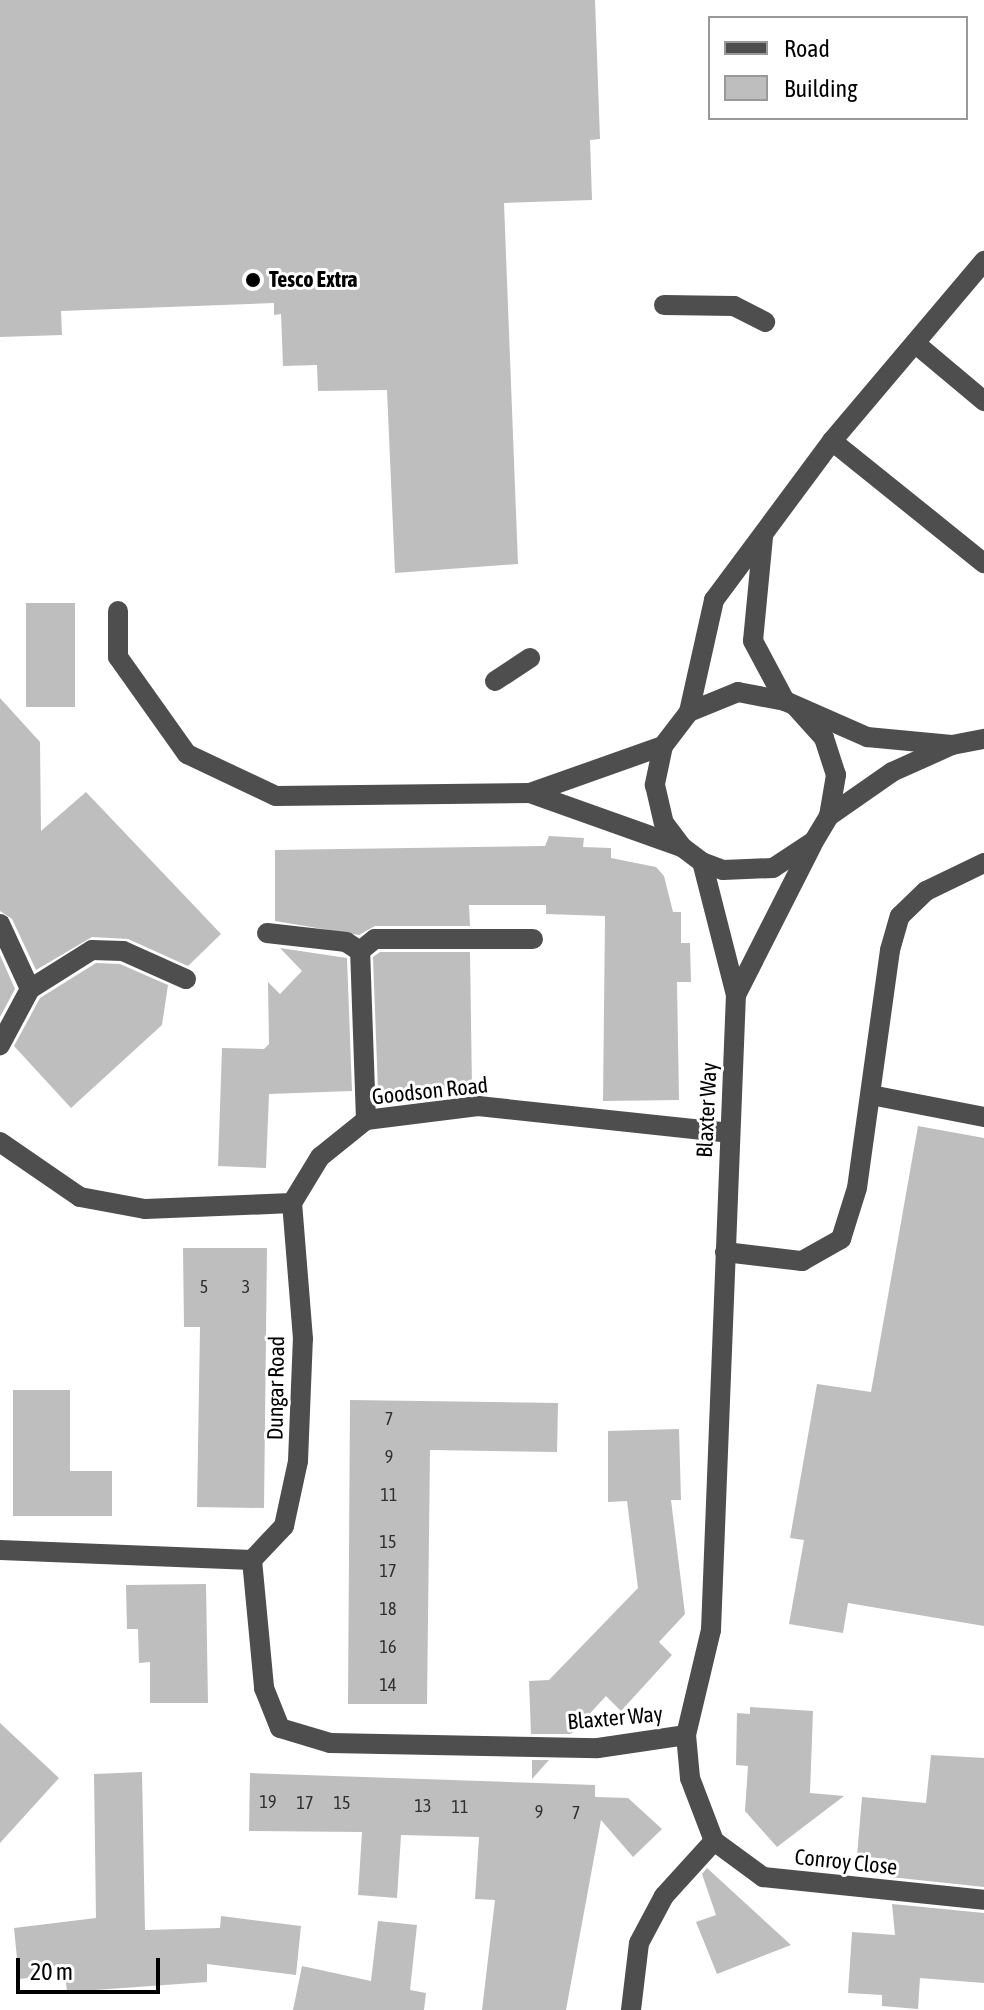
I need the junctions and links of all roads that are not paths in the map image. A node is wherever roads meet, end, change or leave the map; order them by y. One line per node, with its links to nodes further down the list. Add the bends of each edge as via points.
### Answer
1 (984, 261): 4 (street)
2 (664, 305): 3 (street, via 734,306)
3 (765, 322)
4 (916, 344): 5 (street); 6 (street)
5 (984, 401)
6 (832, 441): 7 (street); 8 (street)
7 (764, 535): 12 (street, via 753,641); 13 (street, via 714,600)
8 (984, 563)
9 (118, 611): 17 (street, via 118,657 187,754 276,796)
10 (530, 658): 11 (street)
11 (495, 681)
12 (790, 704): 13 (street, via 738,692); 15 (street, via 867,737); 18 (street, via 824,738 836,775)
13 (689, 712): 16 (street)
14 (984, 739): 15 (street)
15 (952, 745): 18 (street, via 892,772)
16 (663, 746): 17 (street); 20 (street, via 655,785 664,823)
17 (530, 793): 20 (street)
18 (829, 816): 19 (street)
19 (814, 841): 21 (street, via 773,868 723,870); 29 (street, Blaxter Way)
20 (682, 847): 21 (street)
21 (702, 862): 29 (street, Blaxter Way)
22 (984, 863): 31 (street, via 926,891 900,916)
23 (0, 924): 28 (street)
24 (267, 933): 26 (street, via 346,942)
25 (533, 939): 26 (street, via 375,939)
26 (360, 951): 33 (street)
27 (186, 979): 28 (street, via 123,951 92,950)
28 (30, 989): 30 (street)
29 (736, 995): 34 (street, Blaxter Way)
30 (0, 1045)
31 (871, 1095): 32 (street); 37 (street, via 854,1198 841,1239 802,1261)
32 (984, 1117)
33 (366, 1120): 34 (street, Goodson Road, via 478,1106); 36 (street, Goodson Road, via 320,1157)
34 (729, 1133): 37 (street, Blaxter Way)
35 (0, 1142): 36 (street, via 80,1197 145,1209)
36 (292, 1203): 39 (street, Dungar Road, via 303,1339 298,1461 284,1526)
37 (725, 1252): 40 (street, Blaxter Way, via 711,1630)
38 (0, 1550): 39 (street)
39 (252, 1560): 40 (street, Blaxter Way, via 264,1688 280,1728 330,1743 582,1748)
40 (686, 1735): 41 (street, via 690,1778)
41 (714, 1841): 42 (street, Conroy Close, via 763,1877); 43 (street, via 664,1896 639,1943)
42 (984, 1900)
43 (631, 2010)

